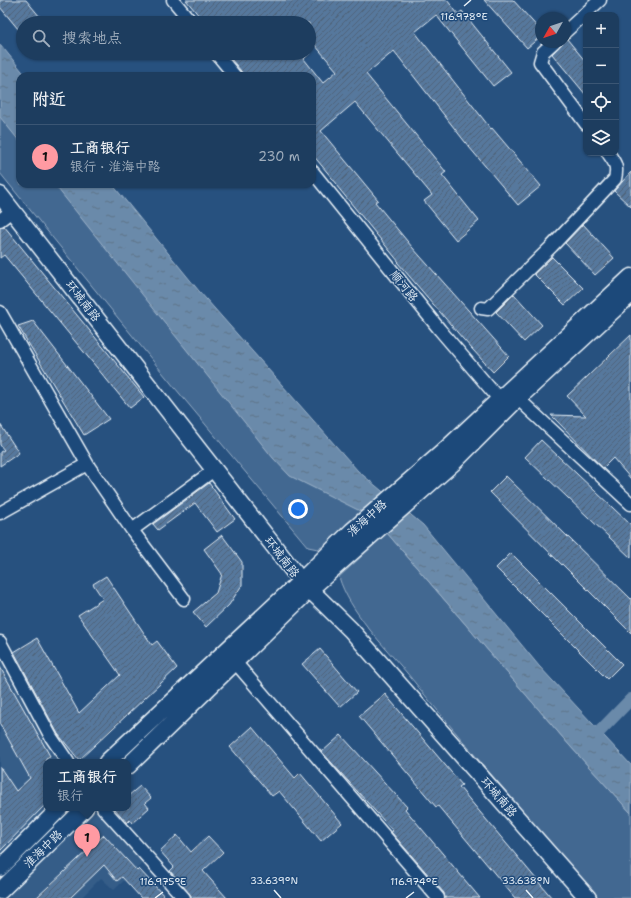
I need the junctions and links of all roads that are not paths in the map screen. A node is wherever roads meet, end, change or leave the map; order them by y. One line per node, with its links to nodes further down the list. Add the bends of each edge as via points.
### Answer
1 (173, 0): 3 (street)
2 (600, 0): 4 (street)
3 (186, 16)
4 (571, 27)
5 (547, 48): 8 (street, via 543,52 540,62)
6 (221, 60): 7 (street)
7 (231, 72)
8 (583, 120)
9 (610, 156): 15 (street, via 618,170 615,179 488,309)
10 (316, 175): 17 (street, 顺河路, via 440,330)
11 (0, 195): 12 (main road, 环城南路)
12 (6, 215): 19 (main road, 环城南路)
13 (631, 277): 17 (main road, 淮海中路)
14 (631, 294): 17 (main road, 淮海中路)
15 (481, 308)
16 (0, 312): 18 (street)
17 (509, 396): 20 (street, 顺河路); 23 (main road, 淮海中路, via 352,531); 23 (main road, 淮海中路, via 453,463 359,546)
18 (87, 464): 21 (street); 22 (street)
19 (214, 470): 22 (street); 23 (main road, 环城南路)
20 (631, 504)
21 (0, 514)
22 (132, 530): 24 (street)
23 (305, 585): 26 (main road, 淮海中路); 28 (main road, 淮海中路); 35 (main road, 环城南路, via 351,630)
24 (184, 599)
25 (0, 642): 27 (street, via 51,737)
26 (235, 662): 29 (main road, 淮海中路); 37 (street)
27 (66, 759)
28 (110, 759)
29 (131, 763)
30 (57, 811): 33 (main road, 淮海中路)
31 (82, 811): 34 (main road, 淮海中路)
32 (106, 811): 36 (street)
33 (0, 868)
34 (3, 891)
35 (581, 896)
36 (184, 898)
37 (438, 898)

